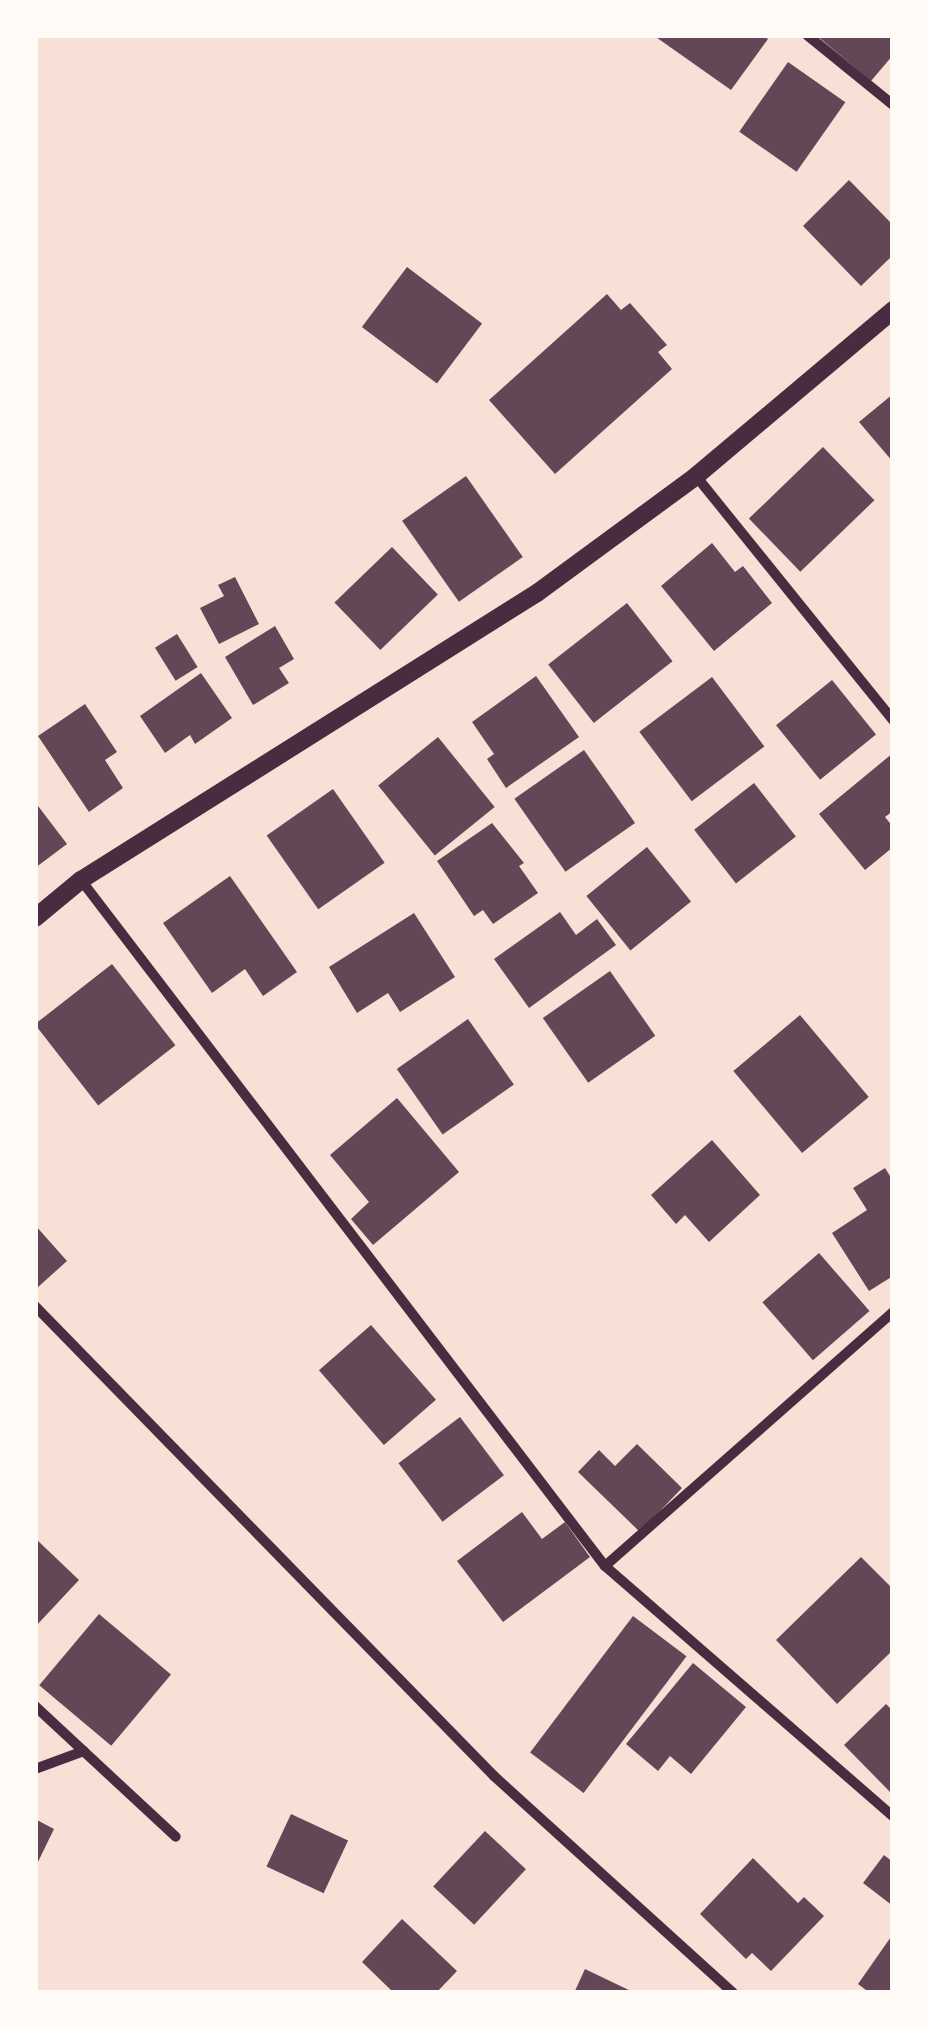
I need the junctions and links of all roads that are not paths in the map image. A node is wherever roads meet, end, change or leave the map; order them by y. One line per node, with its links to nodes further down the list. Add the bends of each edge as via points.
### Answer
1 (807, 35): 2 (street)
2 (893, 105)
3 (893, 310): 4 (street)
4 (696, 476): 5 (street); 6 (street, via 537,593)
5 (893, 720)
6 (81, 880): 7 (street); 10 (street)
7 (35, 918)
8 (35, 1306): 16 (street, via 494,1776)
9 (893, 1312): 10 (street)
10 (605, 1566): 14 (street)
11 (35, 1706): 12 (street)
12 (84, 1751): 13 (street); 15 (street)
13 (35, 1769)
14 (893, 1816)
15 (176, 1837)
16 (733, 1993)

